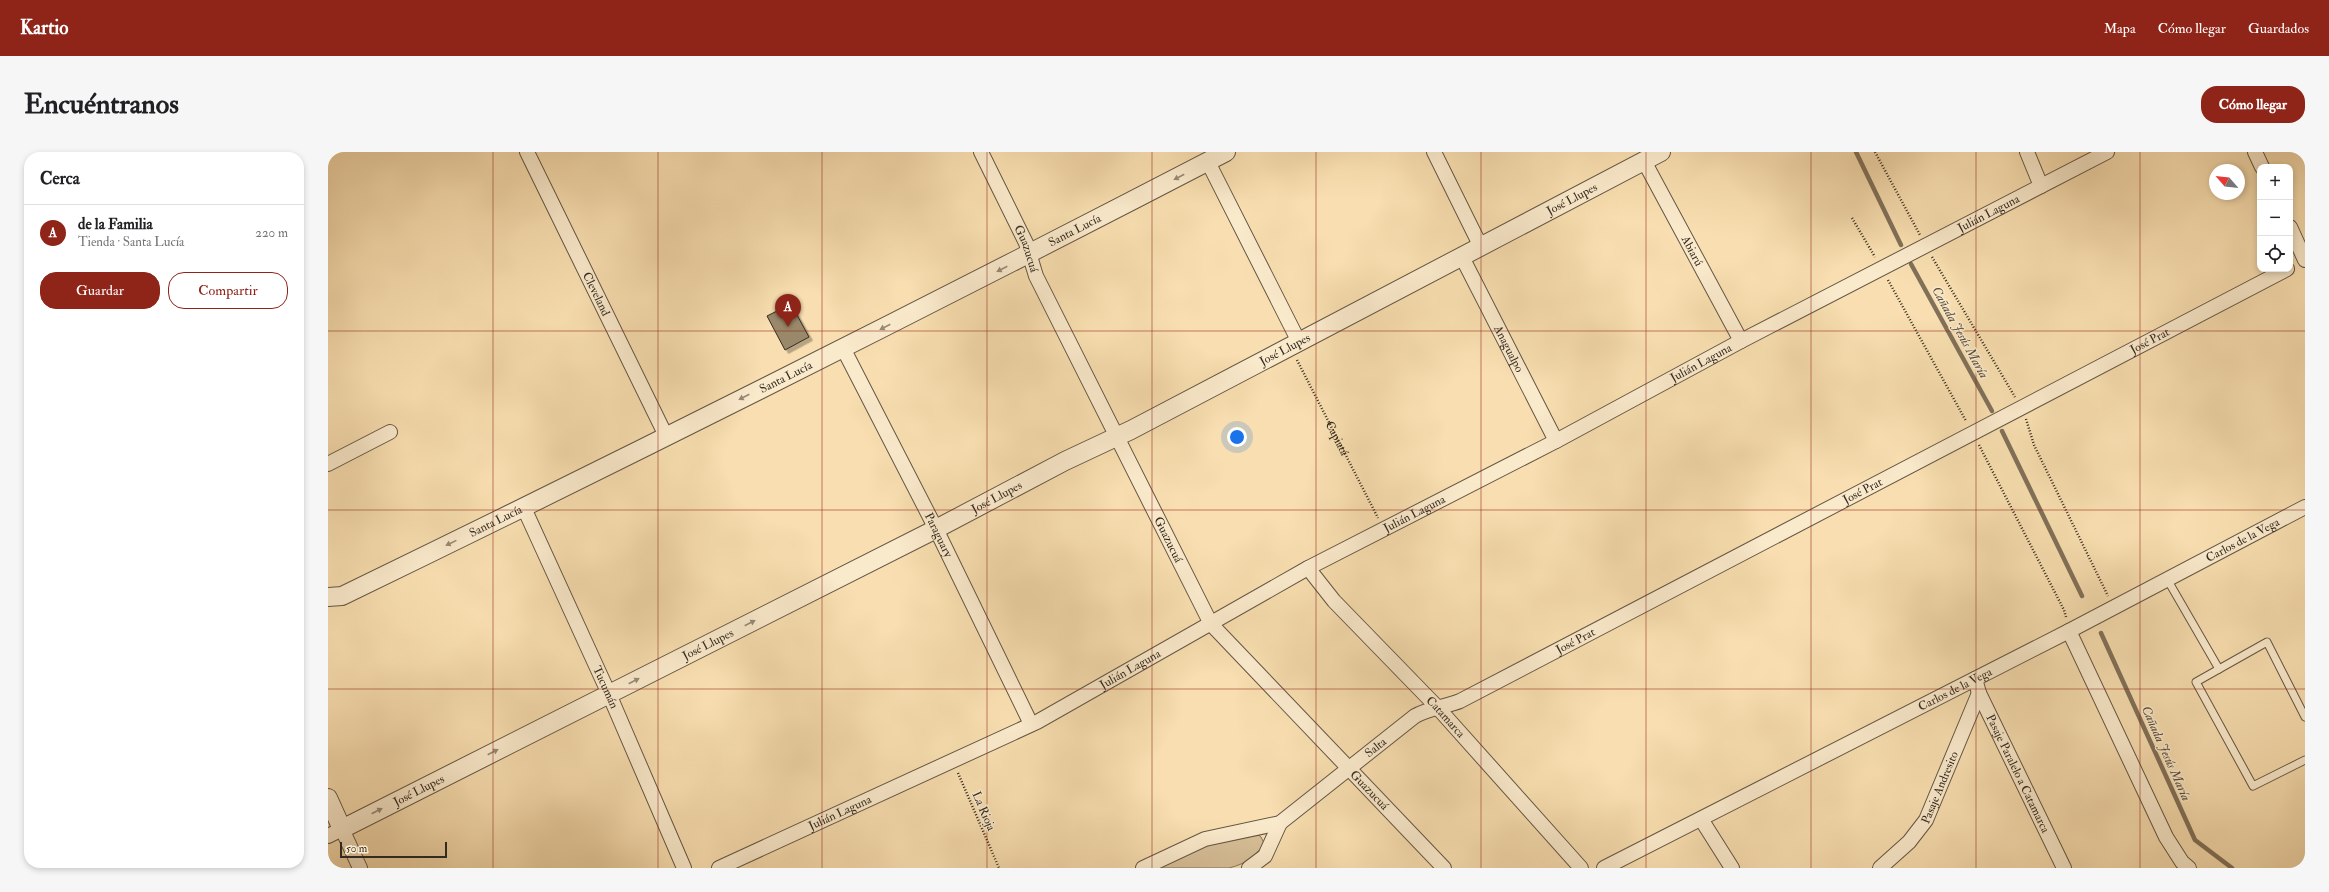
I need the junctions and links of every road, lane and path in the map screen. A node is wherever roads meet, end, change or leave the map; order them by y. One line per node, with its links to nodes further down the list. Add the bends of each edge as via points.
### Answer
1 (527, 152): 27 (street, Cleveland)
2 (981, 152): 17 (street, Guazucuá)
3 (1226, 152): 11 (street, Santa Lucía)
4 (1434, 152): 16 (street)
5 (1661, 152): 10 (street, José Llupes)
6 (1874, 152): 15 (path)
7 (2026, 152): 13 (street)
8 (2107, 152): 13 (street, Julián Laguna)
9 (2255, 152): 12 (street)
10 (1644, 161): 16 (street, José Llupes); 22 (street, Abiarú)
11 (1208, 162): 17 (street, Santa Lucía, one-way to 17); 23 (street)
12 (2261, 164)
13 (2042, 186): 15 (street, Julián Laguna)
14 (2293, 233): 19 (street)
15 (1926, 246): 22 (street, Julián Laguna); 25 (path)
16 (1481, 247): 18 (street, José Llupes)
17 (1030, 255): 24 (street, Santa Lucía, one-way to 24); 28 (street, Guazucuá, via 1036,276)
18 (1462, 257): 23 (street, José Llupes); 29 (street, Anagualpo)
19 (2305, 259): 20 (street)
20 (2293, 265)
21 (2280, 272): 25 (street, José Prat)
22 (1741, 341): 29 (street, Julián Laguna)
23 (1295, 345): 28 (street, José Llupes); 34 (path, Capiatá)
24 (843, 348): 27 (street, Santa Lucía, one-way to 27); 33 (street, Paraguary)
25 (2021, 408): 38 (path, via 2034,445); 45 (street, José Prat, via 1460,701)
26 (390, 432): 30 (street)
27 (666, 436): 32 (street, Santa Lucía)
28 (1117, 436): 33 (street, José Llupes); 39 (street, Guazucuá)
29 (1556, 441): 34 (street, Julián Laguna)
30 (328, 464)
31 (2305, 507): 36 (street, Carlos de la Vega)
32 (524, 508): 37 (street, Santa Lucía, one-way to 37); 44 (street, Tucumán)
33 (936, 529): 44 (street, José Llupes, one-way to 33); 47 (street, Paraguary)
34 (1384, 530): 35 (street, Julián Laguna)
35 (1308, 568): 39 (street, Julián Laguna); 45 (street, Catamarca, via 1334,602)
36 (2166, 579): 38 (street, Carlos de la Vega); 41 (lane)
37 (333, 600)
38 (2112, 608): 40 (street, Carlos de la Vega)
39 (1211, 624): 47 (street, Julián Laguna); 50 (street, Guazucuá)
40 (2068, 631): 42 (street, Carlos de la Vega); 67 (street, via 2166,837 2182,862)
41 (2219, 669): 46 (lane, via 2267,642); 48 (lane, via 2196,682 2253,786)
42 (1975, 679): 43 (street, Pasaje Paralelo a Catamarca); 52 (street, Carlos de la Vega)
43 (1979, 693): 65 (street, Pasaje Andresito, via 1926,820 1910,842); 66 (street, Pasaje Paralelo a Catamarca)
44 (609, 694): 54 (street, José Llupes, one-way to 44); 56 (street, Tucumán)
45 (1438, 708): 50 (street, Salta, via 1426,710 1415,716); 62 (street, Catamarca)
46 (2305, 717)
47 (1031, 724): 49 (street, Julián Laguna)
48 (2305, 760)
49 (951, 762): 57 (street, Julián Laguna); 58 (path, La Rioja)
50 (1348, 769): 53 (street, Salta); 61 (street, Guazucuá)
51 (328, 798): 54 (street)
52 (1701, 819): 63 (street, Carlos de la Vega); 64 (street)
53 (1280, 823): 59 (street, Salta, via 1205,839); 60 (street, Salta, via 1265,856)
54 (335, 832): 55 (street)
55 (360, 868)
56 (684, 868)
57 (719, 868)
58 (999, 868)
59 (1143, 868)
60 (1249, 868)
61 (1444, 868)
62 (1581, 868)
63 (1604, 868)
64 (1732, 868)
65 (1880, 868)
66 (2064, 868)
67 (2189, 868)

